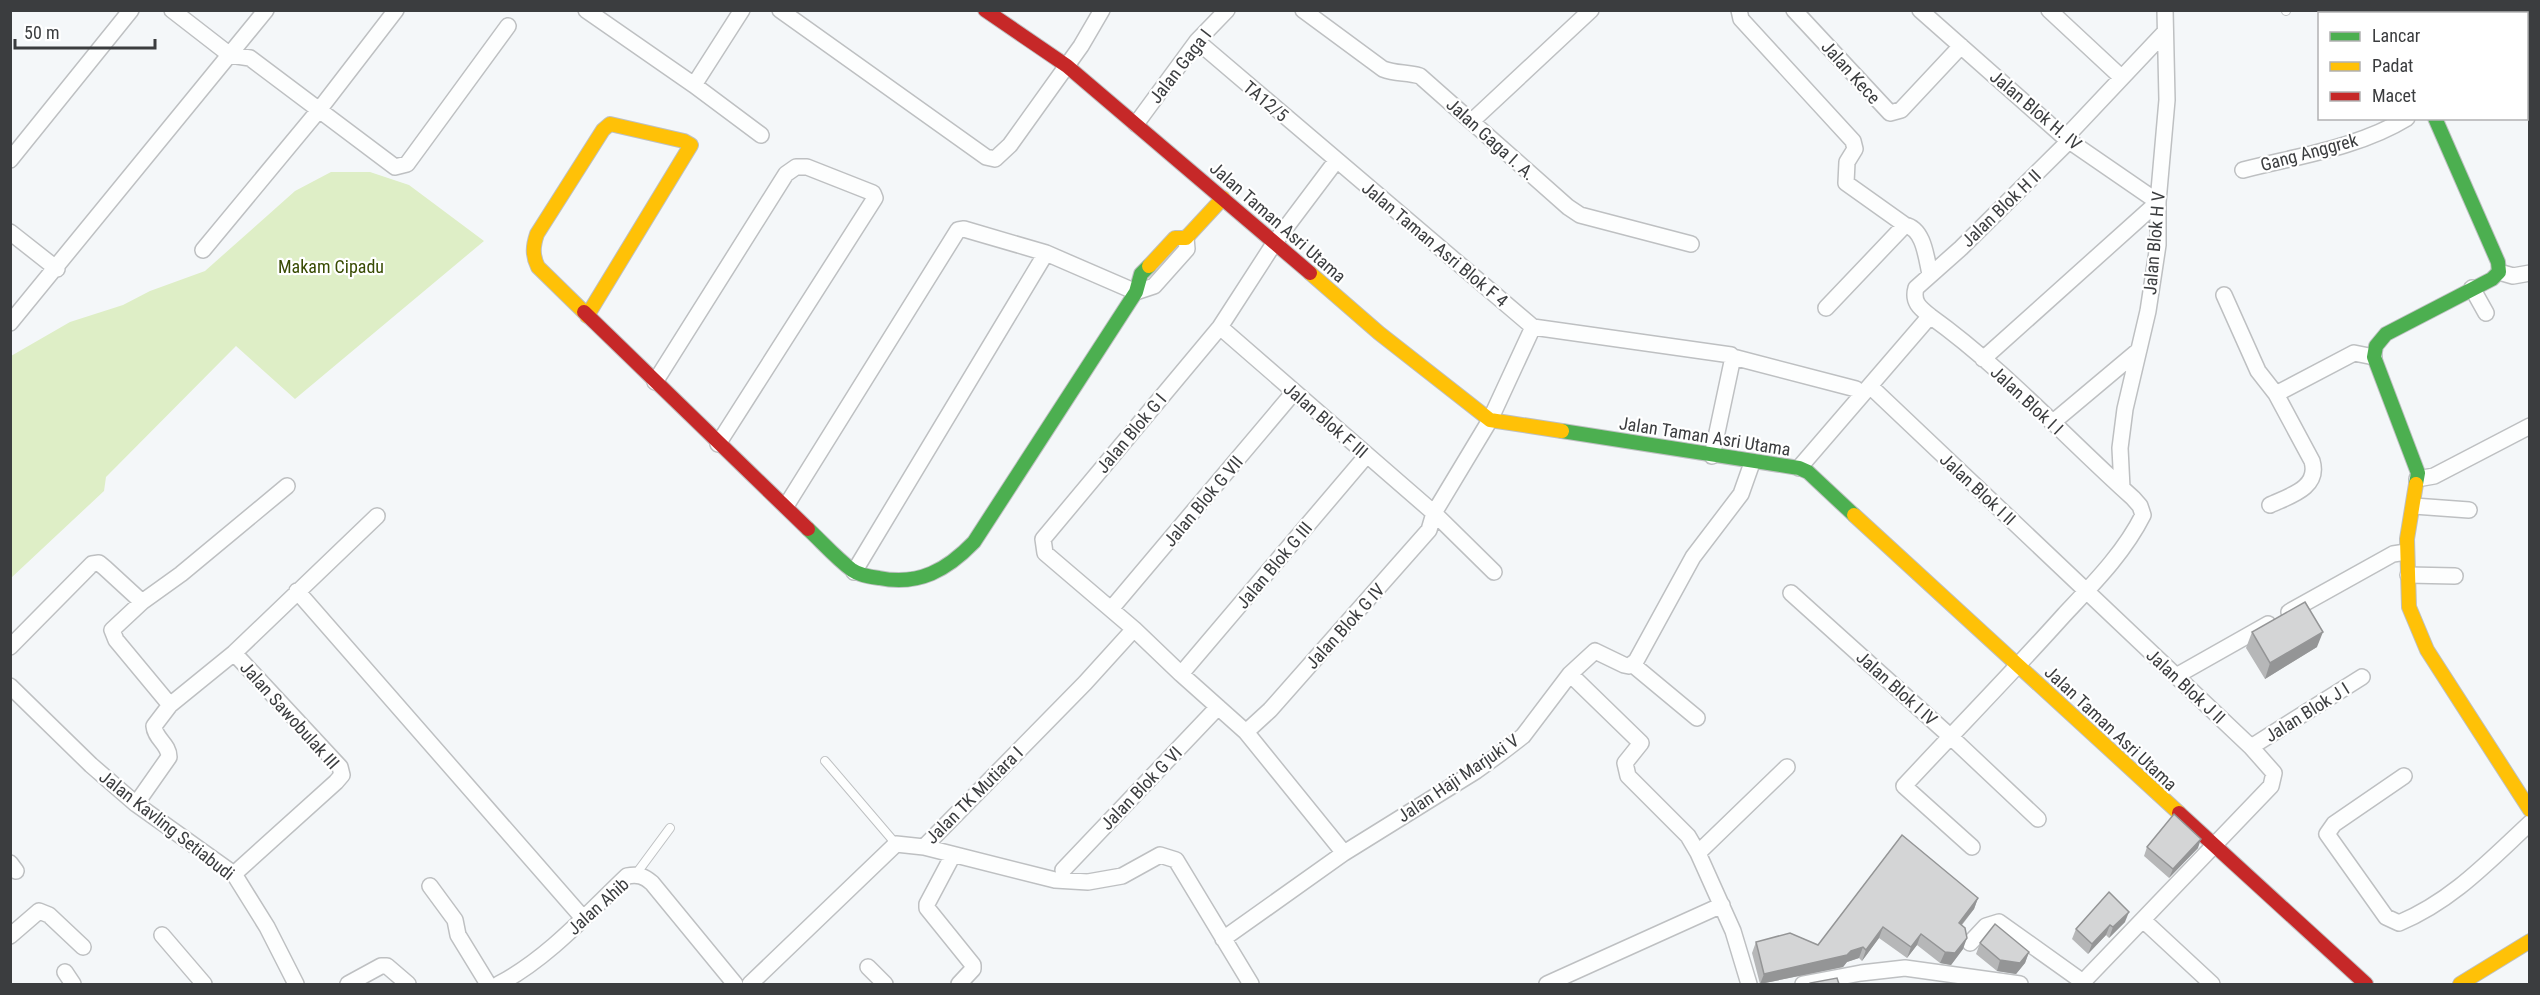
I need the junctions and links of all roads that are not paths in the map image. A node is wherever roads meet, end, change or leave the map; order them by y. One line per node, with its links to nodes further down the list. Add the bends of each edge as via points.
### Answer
1 (130, 10): 33 (street)
2 (172, 10): 22 (street)
3 (266, 10): 22 (street)
4 (396, 10): 26 (street)
5 (586, 10): 25 (street)
6 (742, 10): 25 (street)
7 (780, 10): 23 (street, via 986,157 995,159 1010,145)
8 (985, 10): 23 (street, Jalan Taman Asri Utama)
9 (1102, 10): 23 (street)
10 (1227, 10): 20 (street, Jalan Gaga I)
11 (1303, 10): 29 (street, Jalan Gaga I. A., via 1383,69 1420,76)
12 (1591, 10): 29 (street)
13 (1739, 10): 38 (street, via 1741,19 1853,141 1855,150 1847,162 1846,183)
14 (1794, 10): 21 (street, Jalan Kece, via 1890,112 1901,110)
15 (1920, 10): 21 (street, Jalan Blok H. IV)
16 (2049, 10): 24 (street)
17 (2166, 10): 19 (street, Jalan Blok H V)
18 (508, 26): 26 (street, via 407,164 395,167)
19 (2165, 32): 24 (street, Jalan Blok H II); 37 (street, Jalan Blok H V, via 2167,100)
20 (1197, 41): 30 (street, Jalan Gaga I); 34 (street, TA12/5)
21 (1960, 46): 32 (street, Jalan Blok H. IV)
22 (230, 55): 26 (street, via 250,58); 45 (street)
23 (1066, 66): 30 (street, Jalan Taman Asri Utama)
24 (2121, 77): 32 (street, Jalan Blok H II)
25 (694, 85): 31 (street)
26 (319, 110): 43 (street)
27 (2404, 120): 35 (street, Gang Anggrek, via 2337,147)
28 (2436, 120): 46 (street)
29 (1472, 121): 42 (street, Jalan Gaga I. A., via 1580,215)
30 (1136, 124): 36 (street, Jalan Taman Asri Utama)
31 (761, 135)
32 (2067, 140): 37 (street, Jalan Blok H. IV); 47 (street, Jalan Blok H II, via 1961,248)
33 (10, 160)
34 (1336, 161): 41 (street, Jalan Blok G I); 58 (street, Jalan Taman Asri Blok F 4)
35 (2243, 170)
36 (1223, 198): 40 (street); 41 (street, Jalan Taman Asri Utama)
37 (2158, 202): 59 (street, Jalan Blok H V, via 2158,245); 62 (street)
38 (1905, 225): 47 (street, via 1919,234); 52 (street)
39 (10, 232): 45 (street)
40 (1186, 238): 50 (street, via 1187,249 1154,286)
41 (1270, 238): 57 (street, Jalan Blok G I); 67 (street, Jalan Taman Asri Utama, via 1379,333)
42 (1691, 244)
43 (203, 250)
44 (1046, 253): 50 (street); 79 (street, via 958,230); 85 (street)
45 (57, 268): 56 (street)
46 (2499, 272): 48 (street, via 2513,276); 49 (street)
47 (1930, 273): 55 (street, Jalan Blok H II, via 1914,295)
48 (2529, 273)
49 (2472, 288): 53 (street); 61 (street, via 2386,334 2376,345)
50 (1136, 292): 85 (street, via 961,557 932,574 907,581 879,581)
51 (2224, 295): 66 (street, via 2258,371)
52 (1826, 308)
53 (2486, 313)
54 (587, 316): 54 (street, via 688,151 691,145 610,124 537,234 532,247 538,267); 63 (street)
55 (1930, 316): 62 (street, Jalan Blok I I); 64 (street)
56 (10, 323)
57 (1220, 327): 65 (street, Jalan Blok F III); 93 (street, Jalan Blok G I, via 1043,538 1045,553)
58 (1533, 327): 60 (street); 67 (street)
59 (2139, 350): 68 (street); 77 (street, Jalan Blok H V, via 2125,409 2120,448)
60 (1730, 355): 64 (street); 72 (street)
61 (2374, 357): 66 (street, via 2354,353); 75 (street)
62 (1983, 359): 68 (street, Jalan Blok I I)
63 (655, 382): 70 (street); 70 (street, via 786,174 796,167 807,167 873,193 875,198)
64 (1866, 390): 74 (street); 90 (street, Jalan Blok I II)
65 (1294, 392): 71 (street, Jalan Blok F III); 93 (street, Jalan Blok G VII)
66 (2276, 394): 78 (street, via 2312,461 2314,473 2310,484)
67 (1490, 420): 72 (street, Jalan Taman Asri Utama); 82 (street, Jalan Blok G IV)
68 (2052, 423): 77 (street, Jalan Blok I I)
69 (2529, 426): 75 (street, via 2434,476)
70 (718, 444): 79 (street)
71 (1366, 455): 82 (street, Jalan Blok F III); 99 (street, Jalan Blok G III)
72 (1712, 456): 73 (street, Jalan Taman Asri Utama)
73 (1752, 463): 74 (street, Jalan Taman Asri Utama); 97 (street, via 1741,494 1693,557 1653,634)
74 (1799, 468): 98 (street, Jalan Taman Asri Utama, via 1808,472)
75 (2417, 479): 80 (street)
76 (287, 486): 92 (street)
77 (2121, 488): 90 (street, Jalan Blok I I, via 2143,514 2135,531)
78 (2270, 505)
79 (786, 506): 85 (street)
80 (2414, 506): 81 (street); 84 (street)
81 (2469, 510)
82 (1434, 513): 86 (street, Jalan Blok F III); 107 (street, Jalan Blok G IV, via 1429,530 1270,710)
83 (377, 516): 89 (street)
84 (2406, 552): 87 (street); 101 (street, via 2393,554)
85 (854, 572)
86 (1494, 572)
87 (2408, 575): 88 (street); 114 (street, via 2409,607 2427,650)
88 (2455, 576)
89 (297, 591): 96 (street); 130 (street)
90 (2086, 591): 98 (street); 101 (street, Jalan Blok J II)
91 (1791, 593): 108 (street, Jalan Blok I IV)
92 (142, 602): 95 (street, via 99,563 93,564); 104 (street, via 112,634)
93 (1111, 609): 94 (street)
94 (1134, 629): 99 (street); 119 (street, Jalan TK Mutiara I)
95 (10, 647)
96 (234, 653): 104 (street); 126 (street, Jalan Sawobulak III, via 340,767 342,775)
97 (1632, 664): 100 (street, Jalan Haji Marjuki V, via 1624,665 1594,651); 106 (street)
98 (2018, 666): 108 (street); 121 (street, Jalan Taman Asri Utama)
99 (1181, 674): 105 (street)
100 (1570, 674): 122 (street, Jalan Haji Marjuki V, via 1523,736 1476,771); 123 (street, via 1641,743 1625,763 1628,776 1688,836)
101 (2176, 676): 109 (street, Jalan Blok J II)
102 (2362, 677): 109 (street, Jalan Blok J I)
103 (10, 686): 113 (street, Jalan Kavling Setiabudi)
104 (170, 705): 113 (street, via 154,726 170,757)
105 (1218, 707): 107 (street); 125 (street, Jalan Blok G VI)
106 (1697, 718)
107 (1246, 732): 122 (street)
108 (1951, 737): 115 (street); 120 (street, Jalan Blok I IV, via 1904,786)
109 (2252, 747): 121 (street, Jalan Blok J II, via 2274,773 2271,786)
110 (825, 761): 118 (lane)
111 (1787, 767): 123 (street)
112 (2404, 776): 116 (street, via 2334,824 2327,834 2386,917 2399,923 2454,893)
113 (136, 804): 126 (street, Jalan Kavling Setiabudi)
114 (2529, 810)
115 (2038, 819)
116 (2529, 823)
117 (670, 828): 127 (lane)
118 (896, 843): 119 (street, Jalan TK Mutiara I); 139 (street, Jalan TK Mutiara I)
119 (924, 847): 124 (street)
120 (1972, 847)
121 (2214, 848): 131 (street); 158 (street, Jalan Taman Asri Utama)
122 (1344, 853): 134 (street, Jalan Haji Marjuki V)
123 (1698, 853): 129 (street)
124 (952, 855): 134 (street, via 1055,880 1089,882 1122,876 1160,855 1170,856); 151 (street, via 927,908 973,965)
125 (1063, 870)
126 (234, 874): 143 (street, Jalan Kavling Setiabudi)
127 (636, 874): 130 (street, Jalan Ahib, via 627,876); 147 (street, Jalan Ahib, via 652,884)
128 (430, 886): 146 (street, via 455,920 458,935)
129 (1722, 906): 153 (street); 154 (street)
130 (584, 918): 140 (street, Jalan Ahib)
131 (2143, 920): 141 (street); 157 (street)
132 (162, 935): 142 (street)
133 (10, 936): 137 (street, via 39,911 49,915)
134 (1223, 939): 152 (street)
135 (2529, 941): 159 (street)
136 (1970, 943): 141 (street, via 1986,926 1999,922)
137 (83, 947)
138 (868, 967): 150 (street)
139 (761, 973): 148 (street, Jalan TK Mutiara I); 149 (street)
140 (510, 982)
141 (2082, 983)
142 (204, 984)
143 (296, 984)
144 (348, 984): 145 (street, via 387,966)
145 (408, 984)
146 (488, 984)
147 (735, 984)
148 (750, 984)
149 (773, 984)
150 (885, 984)
151 (959, 984)
152 (1251, 984)
153 (1547, 984)
154 (1749, 984)
155 (1803, 984): 156 (street, via 1905,968)
156 (2020, 984)
157 (2212, 984)
158 (2366, 984)
159 (2460, 984)

